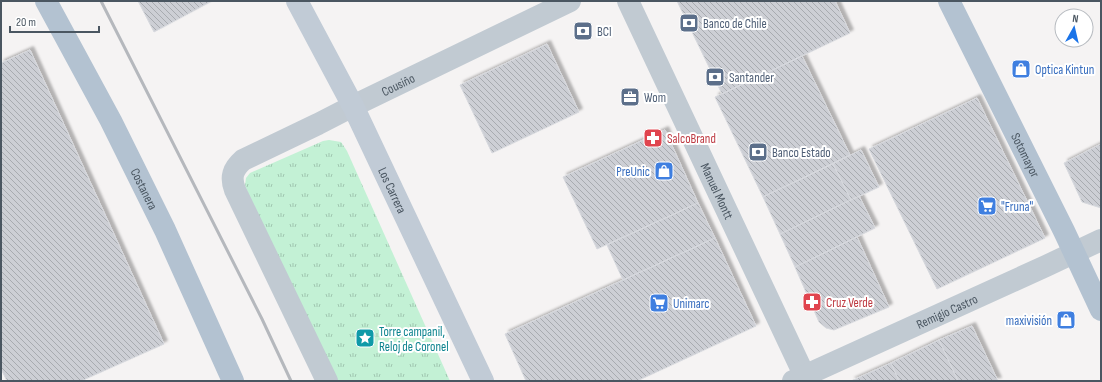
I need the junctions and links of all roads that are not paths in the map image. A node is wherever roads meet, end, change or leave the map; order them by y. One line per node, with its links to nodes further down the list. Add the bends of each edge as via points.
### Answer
1 (46, 1): 11 (main road, Costanera, via 111,121 165,230)
2 (297, 1): 6 (main road, Los Carrera)
3 (570, 1): 6 (street, Cousiño)
4 (628, 1): 10 (street, Manuel Montt)
5 (949, 1): 8 (main road, Sotomayor)
6 (353, 106): 12 (street, Cousiño, via 243,160 236,166 232,182); 13 (main road, Los Carrera)
7 (1101, 240): 8 (street, Remigio Castro)
8 (1074, 253): 9 (main road, Sotomayor); 10 (street, Remigio Castro)
9 (1101, 310)
10 (802, 379)
11 (233, 381)
12 (327, 381)
13 (483, 381)

